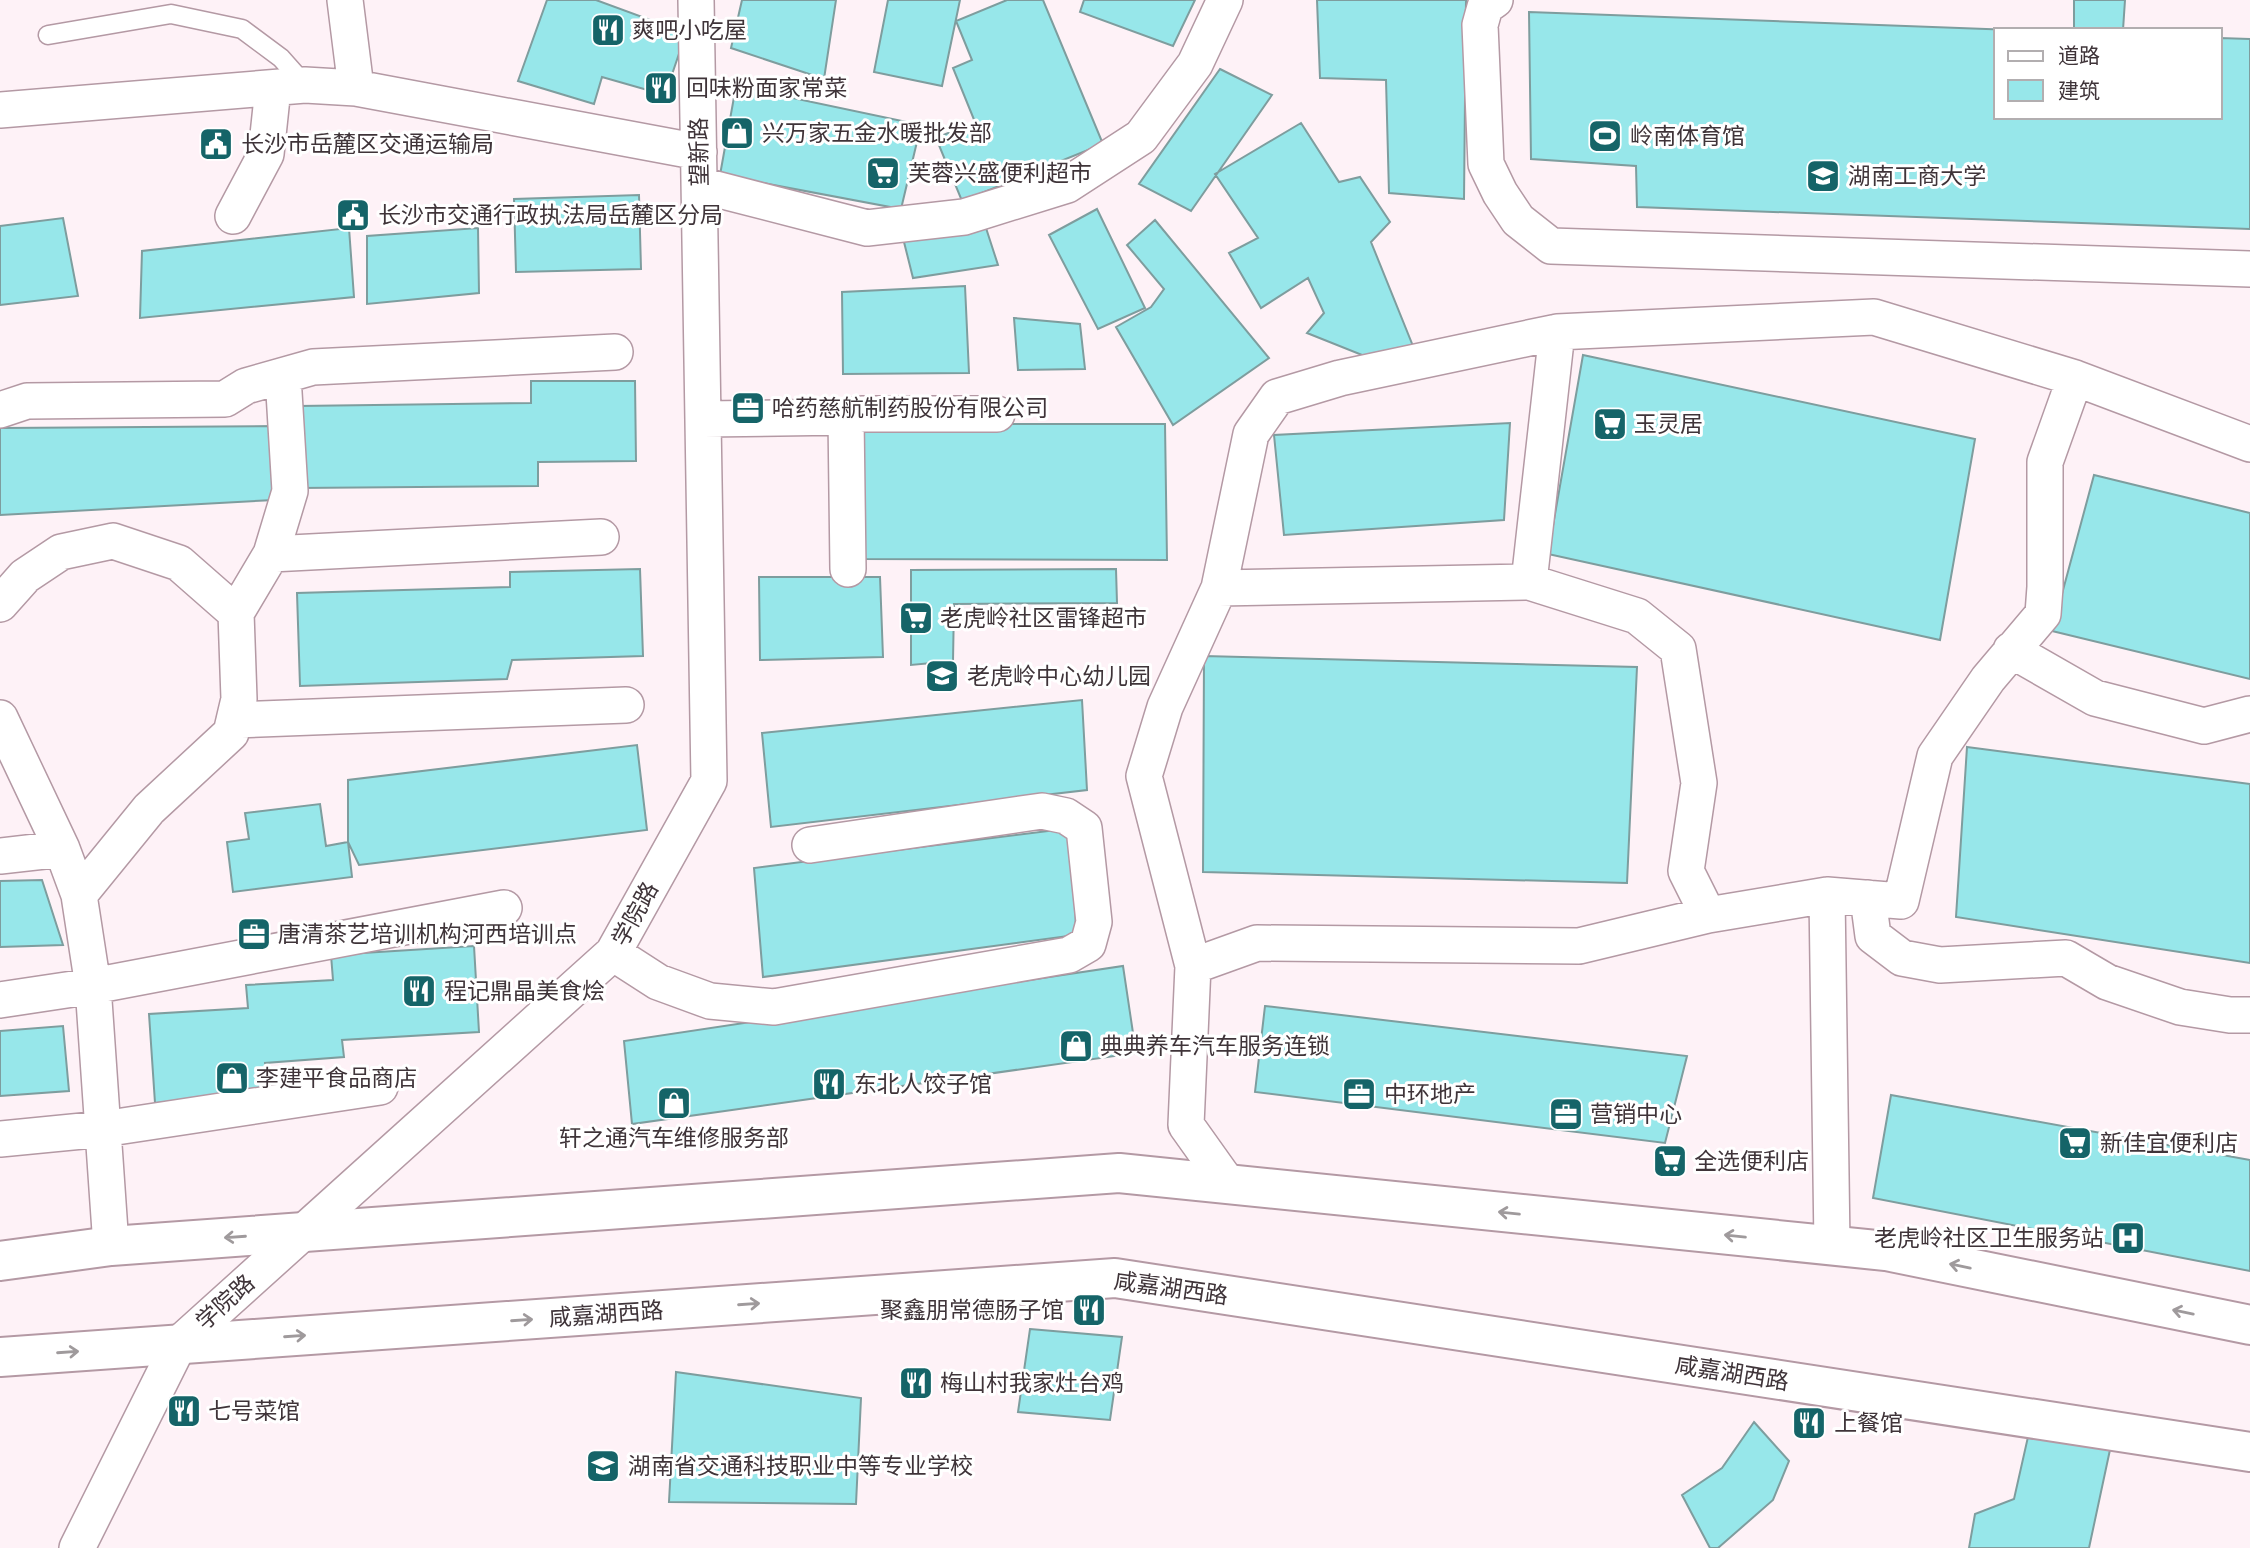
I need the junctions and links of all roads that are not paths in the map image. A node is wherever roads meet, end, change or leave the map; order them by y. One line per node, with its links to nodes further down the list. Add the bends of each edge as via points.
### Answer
1 (345, 0): 7 (street)
2 (696, 0): 9 (street, 望新路)
3 (1225, 0): 9 (street, via 1195,64 1141,137 1067,185 964,217 867,228)
4 (1494, 0): 11 (street, via 1485,7 1480,25 1486,164 1518,220 1551,246)
5 (48, 35): 6 (lane, via 172,14 242,29 281,58)
6 (289, 87): 7 (street); 8 (street); 10 (street, via 266,154)
7 (356, 88): 9 (street)
8 (0, 110)
9 (700, 169): 13 (street, 望新路)
10 (233, 216)
11 (2250, 269)
12 (1558, 332): 16 (street, via 1874,317); 25 (street); 26 (street, via 1340,378 1277,397 1251,434)
13 (703, 346): 20 (street, 学院路)
14 (615, 352): 15 (street, via 313,367)
15 (283, 376): 17 (street, via 246,386 225,399 27,401); 23 (street, via 290,491)
16 (2075, 378): 21 (street); 29 (street, via 2045,462 2043,614)
17 (0, 410)
18 (997, 414): 19 (street)
19 (846, 417): 20 (street); 24 (street)
20 (704, 419): 42 (street, 学院路, via 709,780)
21 (2250, 444)
22 (601, 537): 23 (street)
23 (271, 554): 28 (street)
24 (848, 569)
25 (1529, 582): 26 (street); 41 (street, via 1637,616 1678,649 1699,783 1686,871)
26 (1219, 588): 43 (street, via 1165,707 1144,776)
27 (0, 604): 28 (street, via 25,576 61,552 113,541 179,563)
28 (236, 613): 33 (street, via 239,699)
29 (2011, 650): 31 (street, via 2095,698 2204,726); 39 (street, via 1935,756 1901,901)
30 (626, 705): 33 (street)
31 (2250, 714)
32 (0, 718): 35 (street)
33 (234, 720): 37 (street, via 231,733 149,809)
34 (810, 845): 42 (street, via 1042,811 1066,816 1083,828 1094,922 1088,944 1069,956 774,1007 710,1001 658,982)
35 (62, 849): 36 (street); 37 (street)
36 (0, 856)
37 (79, 895): 44 (street)
38 (1827, 895): 39 (street); 41 (street); 52 (street)
39 (1868, 898): 46 (street, via 1873,936 1902,958 1940,965 2066,958 2107,982 2180,1007)
40 (504, 908): 44 (street)
41 (1708, 915): 43 (street, via 1578,946 1257,943)
42 (613, 953): 51 (street, 学院路)
43 (1193, 966): 50 (street, via 1186,1125)
44 (93, 986): 45 (street); 48 (street)
45 (0, 1000)
46 (2250, 1015)
47 (380, 1087): 48 (street)
48 (103, 1129): 49 (street); 53 (street)
49 (0, 1139)
50 (1228, 1184): 51 (main road, via 1119,1173); 52 (main road, one-way to 50)
51 (303, 1232): 53 (main road, one-way to 53); 56 (street, 学院路)
52 (1832, 1245): 55 (main road, one-way to 52, via 1886,1251)
53 (111, 1246): 54 (main road)
54 (0, 1261)
55 (2250, 1325)
56 (179, 1344): 57 (main road, 咸嘉湖西路, one-way to 56); 58 (main road, 咸嘉湖西路, one-way to 58, via 1115,1278); 59 (street)
57 (0, 1357)
58 (2250, 1452)
59 (77, 1548)

